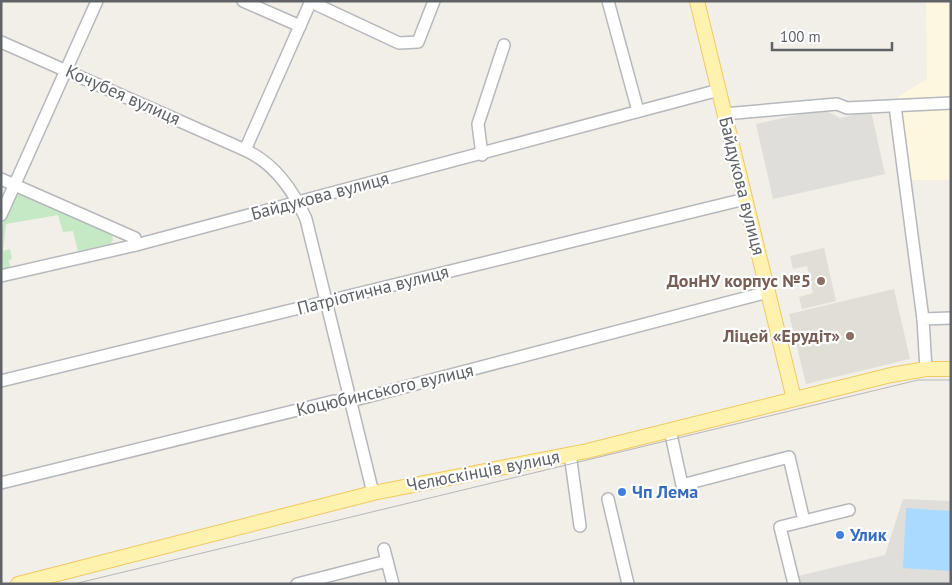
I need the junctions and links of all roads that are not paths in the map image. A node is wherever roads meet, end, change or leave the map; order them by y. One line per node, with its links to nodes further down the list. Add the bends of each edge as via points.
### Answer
1 (98, 1): 10 (street)
2 (243, 1): 7 (street)
3 (434, 1): 6 (street, via 418,42 399,43)
4 (608, 1): 14 (street)
5 (697, 1): 11 (main road, Байдукова вулиця)
6 (311, 2): 7 (street)
7 (300, 26): 16 (street)
8 (1, 42): 10 (street, Кочубея вулиця)
9 (504, 45): 17 (street, via 478,124)
10 (66, 70): 16 (street, Кочубея вулиця); 19 (street)
11 (718, 90): 14 (street, Байдукова вулиця); 15 (main road, Байдукова вулиця)
12 (951, 103): 13 (street)
13 (895, 106): 15 (street, via 847,108 837,104); 28 (street)
14 (638, 111): 17 (street, Байдукова вулиця)
15 (724, 114): 20 (main road, Байдукова вулиця)
16 (245, 150): 21 (street, Кочубея вулиця, via 268,163)
17 (482, 154): 21 (street, Байдукова вулиця)
18 (1, 179): 19 (street)
19 (15, 185): 22 (street); 23 (street, via 135,238)
20 (745, 199): 25 (main road, Байдукова вулиця); 26 (street, Патріотична вулиця)
21 (298, 201): 23 (street, Байдукова вулиця); 26 (street, Кочубея вулиця)
22 (1, 215)
23 (136, 245): 24 (street, Байдукова вулиця)
24 (1, 276)
25 (768, 292): 32 (main road, Байдукова вулиця); 33 (street, Коцюбинського вулиця)
26 (328, 301): 31 (street, Патріотична вулиця); 33 (street, Кочубея вулиця)
27 (951, 318): 28 (street)
28 (923, 319): 29 (street)
29 (926, 369): 30 (main road, Челюскінців вулиця); 32 (main road, Челюскінців вулиця)
30 (951, 369)
31 (1, 381)
32 (794, 399): 34 (main road, Челюскінців вулиця)
33 (351, 401): 36 (street, Коцюбинського вулиця, via 334,401); 37 (street, Кочубея вулиця)
34 (670, 430): 35 (main road, Челюскінців вулиця); 40 (street, via 682,484 789,457)
35 (570, 454): 37 (main road, Челюскінців вулиця); 41 (street)
36 (1, 484)
37 (373, 493): 44 (main road, Челюскінців вулиця)
38 (608, 499): 47 (street)
39 (849, 510): 40 (street)
40 (804, 521): 48 (street, via 780,527)
41 (580, 526)
42 (384, 550): 43 (street)
43 (387, 561): 45 (street); 46 (street)
44 (18, 584)
45 (299, 584)
46 (393, 584)
47 (628, 584)
48 (794, 584)

